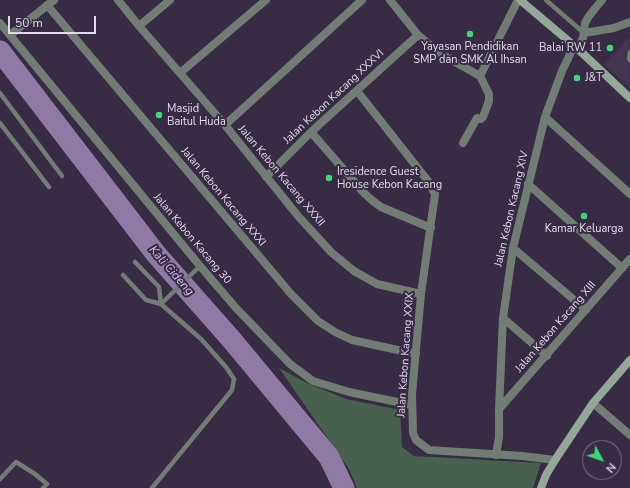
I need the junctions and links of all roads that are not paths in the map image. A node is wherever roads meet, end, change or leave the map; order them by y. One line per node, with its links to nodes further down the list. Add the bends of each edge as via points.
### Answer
1 (54, 0): 10 (street)
2 (118, 0): 13 (street, Jalan Kebon Kacang XXXII)
3 (170, 0): 13 (street)
4 (266, 0): 20 (street)
5 (362, 0): 27 (street)
6 (390, 0): 16 (street)
7 (519, 0): 17 (street); 21 (street)
8 (546, 0): 14 (lane)
9 (602, 0): 14 (street, Jalan Kebon Kacang XIV, via 589,16)
10 (47, 5): 15 (street); 46 (street, Jalan Kebon Kacang XXXI, via 291,294 318,321 352,340)
11 (630, 22): 14 (street, via 614,28)
12 (0, 23): 15 (street, Jalan Kebon Kacang 30)
13 (138, 26): 20 (street, Jalan Kebon Kacang XXXII)
14 (584, 33): 17 (street, Jalan Kebon Kacang XIV)
15 (10, 35): 39 (street, Jalan Kebon Kacang 30)
16 (418, 35): 21 (street, via 441,54); 22 (street, Jalan Kebon Kacang XXXVI)
17 (576, 47): 24 (street); 25 (street, Jalan Kebon Kacang XIV, via 562,71)
18 (630, 52): 19 (lane)
19 (630, 60)
20 (180, 73): 27 (street, Jalan Kebon Kacang XXXII)
21 (480, 76): 29 (street, via 489,94 489,101 483,118 477,118)
22 (357, 91): 28 (street, Jalan Kebon Kacang XXXVI); 35 (street, Jalan Kebon Kacang XXIX, via 428,181 435,194)
23 (0, 93): 30 (lane)
24 (630, 97)
25 (545, 117): 32 (street, Jalan Kebon Kacang XIV); 34 (street)
26 (0, 123): 33 (lane)
27 (225, 125): 31 (street, Jalan Kebon Kacang XXXII)
28 (311, 132): 31 (street, Jalan Kebon Kacang XXXVI); 35 (street, via 373,201)
29 (463, 143)
30 (62, 176)
31 (266, 177): 42 (street, Jalan Kebon Kacang XXXII, via 331,252 354,271 377,284)
32 (528, 184): 36 (street, Jalan Kebon Kacang XIV); 40 (street)
33 (49, 187)
34 (630, 194)
35 (431, 228): 42 (street, Jalan Kebon Kacang XXIX)
36 (513, 248): 44 (street); 45 (street, Jalan Kebon Kacang XIV)
37 (630, 259): 40 (street, Jalan Kebon Kacang XIII)
38 (135, 262): 43 (lane, via 159,287)
39 (200, 266): 43 (lane); 50 (street, Jalan Kebon Kacang 30, via 290,364 313,381 349,392)
40 (622, 268): 44 (street, Jalan Kebon Kacang XIII)
41 (123, 275): 43 (lane, via 146,300)
42 (421, 294): 46 (street, Jalan Kebon Kacang XXIX)
43 (161, 304): 57 (lane, via 202,339 234,379 232,390)
44 (586, 310): 47 (street, Jalan Kebon Kacang XIII)
45 (503, 318): 47 (street); 51 (street, Jalan Kebon Kacang XIV)
46 (416, 354): 50 (street, Jalan Kebon Kacang XXIX)
47 (547, 356): 51 (street, Jalan Kebon Kacang XIII)
48 (630, 360): 49 (street)
49 (593, 403): 52 (street); 54 (street)
50 (412, 405): 53 (street, Jalan Kebon Kacang XXIX, via 413,433 424,448)
51 (499, 409): 53 (street, Jalan Kebon Kacang XIV)
52 (630, 435)
53 (496, 455): 54 (street, Jalan Kebon Kacang XXIX)
54 (555, 460): 58 (street)
55 (0, 479): 56 (lane, via 16,462 47,484)
56 (43, 488)
57 (152, 488)
58 (541, 488)

